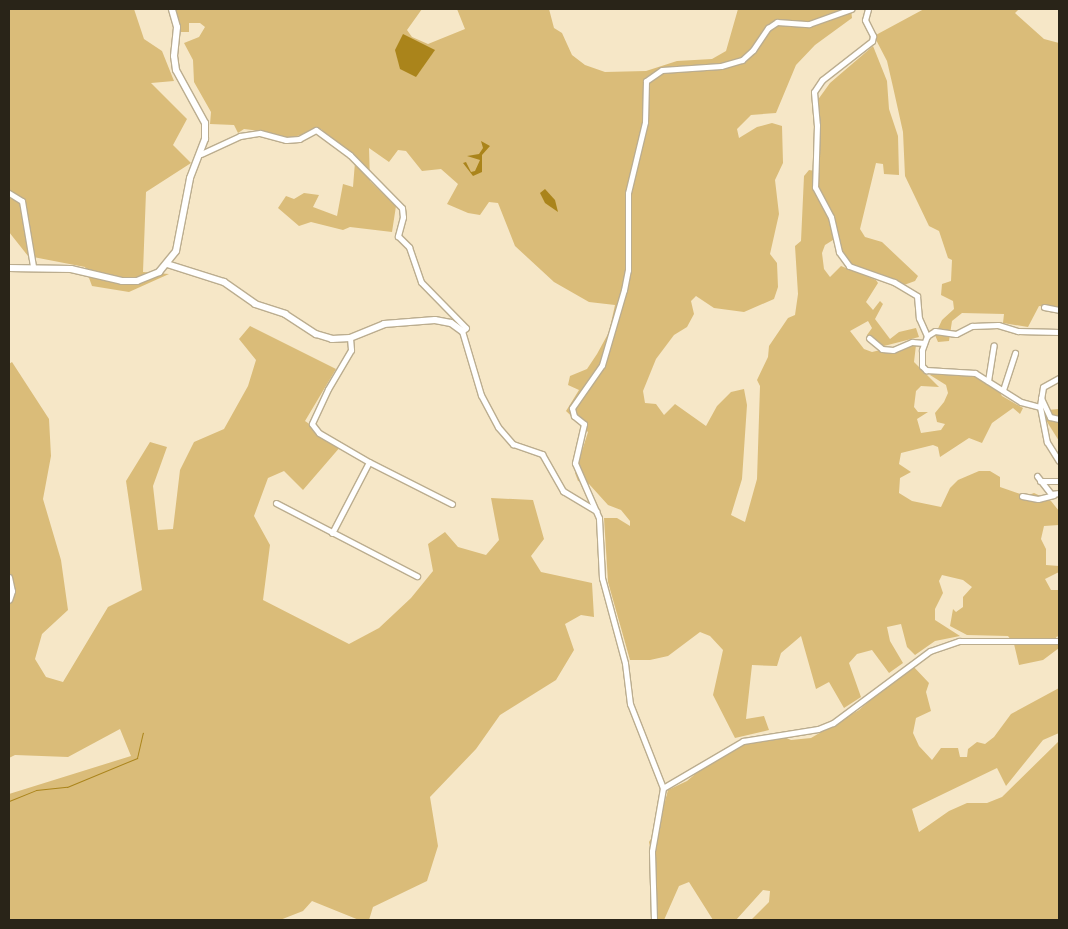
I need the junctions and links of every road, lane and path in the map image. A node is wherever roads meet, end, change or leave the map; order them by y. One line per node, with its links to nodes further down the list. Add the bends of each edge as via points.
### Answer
1 (172, 9): 4 (street, via 177,27 176,70 205,123)
2 (851, 9): 34 (street, via 809,24 777,22 768,28 742,60 721,66 662,70 646,81 644,122 628,194 628,270 624,290 602,365 572,408 574,416 584,424 575,463)
3 (868, 9): 13 (street, via 864,13 872,41 822,80 814,92 817,125 815,187 831,216 843,261 848,266 911,289 917,296 919,318)
4 (201, 154): 6 (street, via 190,178 176,251); 11 (street, via 240,136 260,133 286,140 299,139 316,130 350,155 402,208 404,217 398,236 409,247 420,282 461,321 466,328)
5 (9, 193): 7 (street, via 22,200)
6 (167, 264): 7 (street, via 159,272 137,281); 14 (street, via 224,282 255,304 285,314 321,336)
7 (33, 266): 8 (street)
8 (9, 268)
9 (1044, 307): 10 (street)
10 (1059, 310)
11 (462, 331): 14 (street, via 451,323 434,320 384,324); 34 (street, via 481,395 503,434 513,444 542,454 563,491)
12 (1059, 332): 13 (street, via 1024,332 998,324 972,326 956,334 935,331)
13 (927, 336): 16 (street)
14 (350, 338): 26 (street, via 351,350 312,424 319,433)
15 (869, 338): 16 (street, via 882,349)
16 (924, 342): 20 (street, via 922,359 926,370 970,371)
17 (994, 345): 20 (street)
18 (1014, 353): 21 (street)
19 (1059, 378): 22 (street, via 1043,388)
20 (988, 381): 21 (street)
21 (1003, 390): 23 (street, via 1021,402)
22 (1040, 397): 23 (street); 24 (street, via 1050,417)
23 (1040, 407): 25 (street, via 1047,442)
24 (1059, 419)
25 (1059, 461)
26 (369, 462): 33 (street); 35 (street)
27 (1037, 476): 29 (street)
28 (1059, 481): 29 (street)
29 (1040, 482): 30 (street)
30 (1057, 494): 31 (street, via 1038,499)
31 (1022, 496)
32 (276, 503): 35 (street)
33 (452, 504)
34 (596, 511): 40 (street, via 600,522 602,578 625,663 630,704)
35 (332, 533): 36 (street)
36 (417, 576)
37 (9, 577): 38 (street, via 12,591)
38 (9, 600)
39 (1059, 641): 40 (street, via 959,641 930,651 833,723 818,729 742,741)
40 (663, 788): 41 (street, via 652,851)
41 (654, 920)

